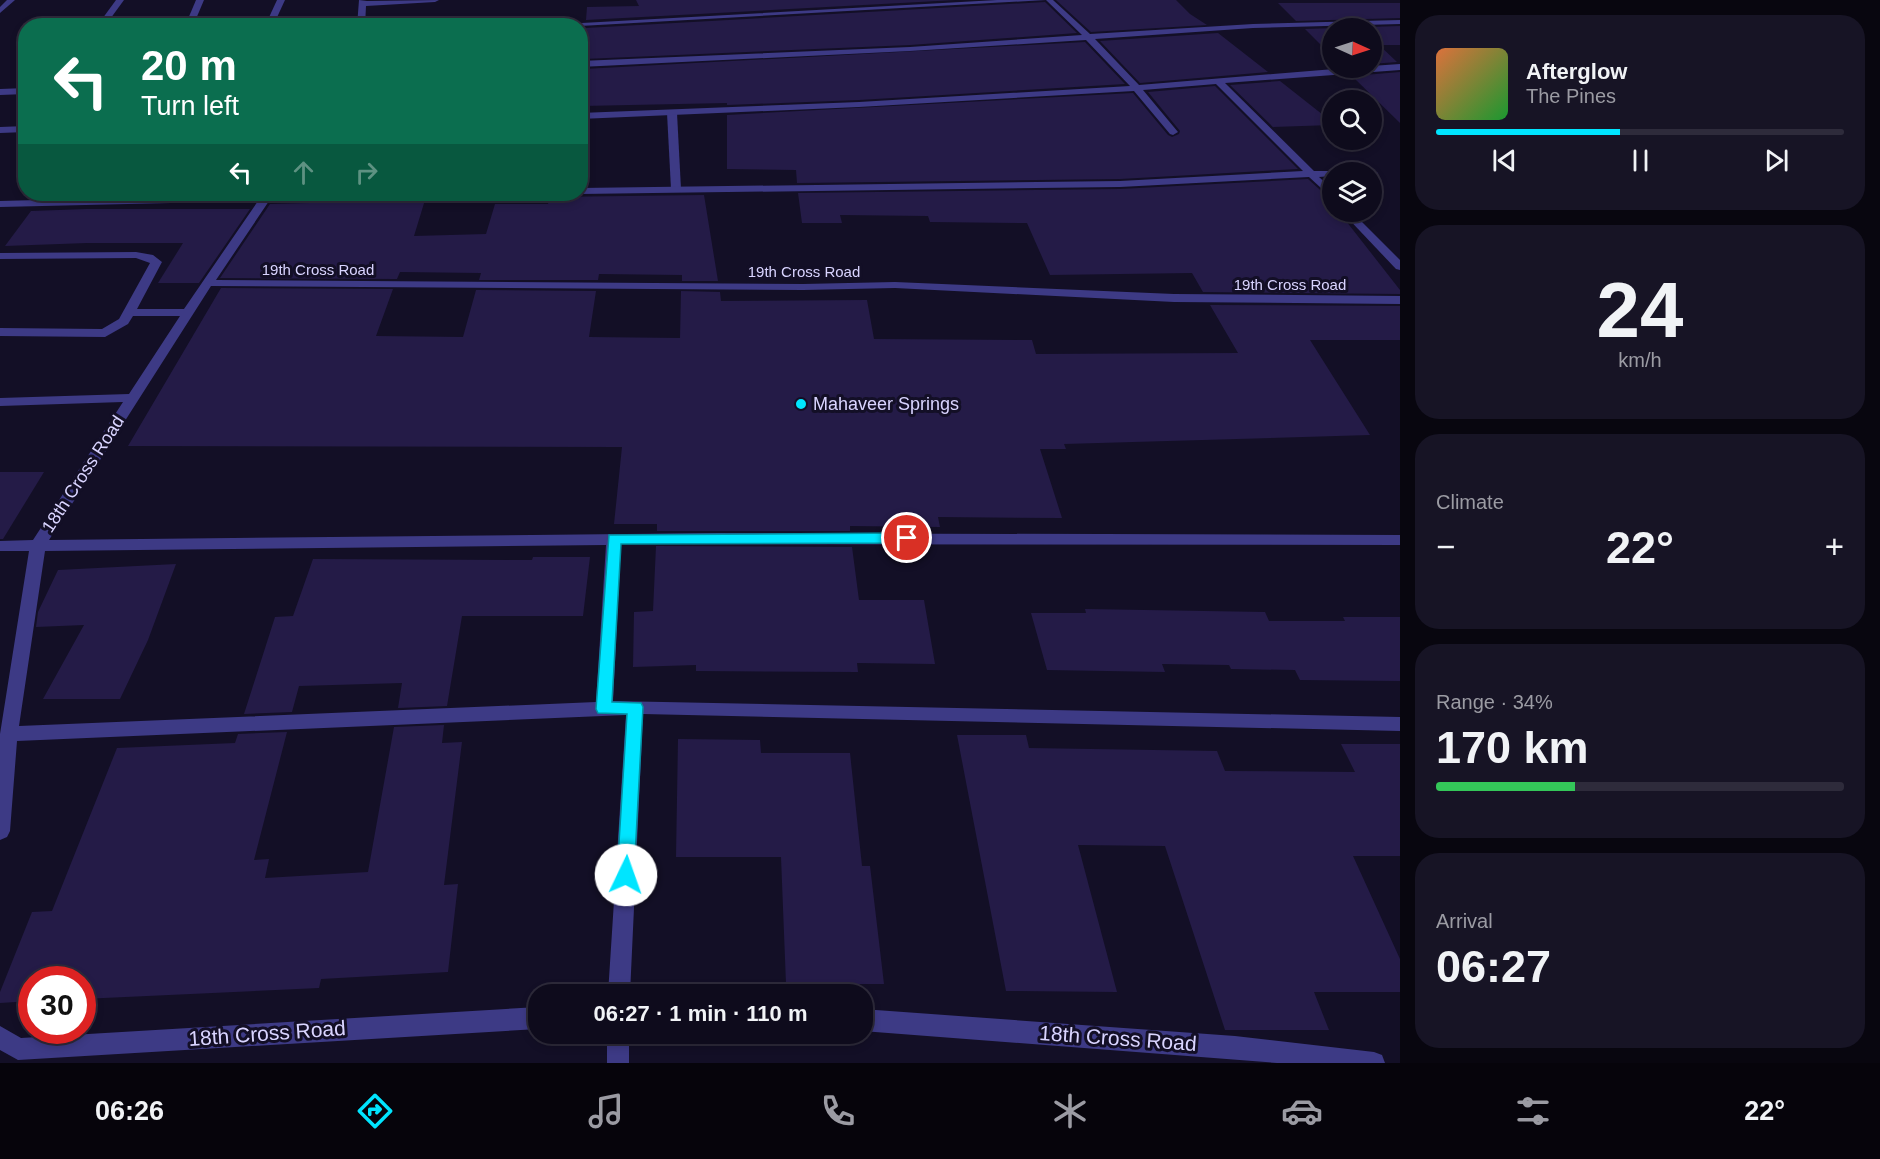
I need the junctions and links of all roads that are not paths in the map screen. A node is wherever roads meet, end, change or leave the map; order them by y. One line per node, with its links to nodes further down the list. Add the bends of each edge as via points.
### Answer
1 (11, 0): 9 (street)
2 (120, 0): 10 (street)
3 (200, 0): 11 (street)
4 (281, 0): 12 (street)
5 (435, 0): 8 (street)
6 (1042, 0): 15 (street)
7 (1049, 0): 16 (street)
8 (362, 2): 13 (street)
9 (0, 11)
10 (107, 18)
11 (192, 18)
12 (273, 18)
13 (361, 18)
14 (1400, 22): 16 (street, via 1253,26)
15 (588, 23)
16 (1092, 38): 17 (street); 20 (street)
17 (588, 64)
18 (1400, 67): 19 (street)
19 (1217, 80): 20 (street); 28 (street)
20 (1138, 88): 23 (street); 27 (street)
21 (18, 91): 22 (street)
22 (0, 92)
23 (672, 113): 24 (street); 31 (street)
24 (588, 116)
25 (18, 129): 26 (street)
26 (0, 130)
27 (1173, 132)
28 (1311, 173): 29 (street); 30 (street); 32 (street, via 1120,184)
29 (1322, 173)
30 (1322, 185)
31 (676, 189)
32 (588, 191)
33 (89, 201): 35 (street)
34 (263, 201): 39 (street, 18th Cross Road)
35 (0, 204)
36 (1357, 222): 38 (street)
37 (0, 256): 41 (street, via 149,257 156,262)
38 (1400, 267)
39 (208, 283): 40 (street, 19th Cross Road, via 895,285 1174,298); 42 (street, 18th Cross Road)
40 (1400, 300)
41 (129, 312): 42 (street); 43 (street, via 124,321 105,333)
42 (188, 313): 44 (street, 18th Cross Road)
43 (0, 332)
44 (133, 398): 45 (street); 48 (street, 18th Cross Road)
45 (0, 402)
46 (614, 539): 47 (street); 48 (street); 51 (street)
47 (1400, 540)
48 (38, 545): 49 (street); 53 (street, 18th Cross Road)
49 (0, 546)
50 (635, 707): 51 (street); 52 (street); 55 (street)
51 (604, 709): 53 (street)
52 (1400, 724)
53 (9, 734): 54 (street, 18th Cross Road)
54 (0, 831)
55 (620, 984)
56 (528, 1019): 58 (street, 18th Cross Road, via 18,1049)
57 (873, 1021): 61 (street, 18th Cross Road, via 1234,1047)
58 (0, 1037)
59 (618, 1044): 60 (street)
60 (618, 1063)
61 (1374, 1063)

